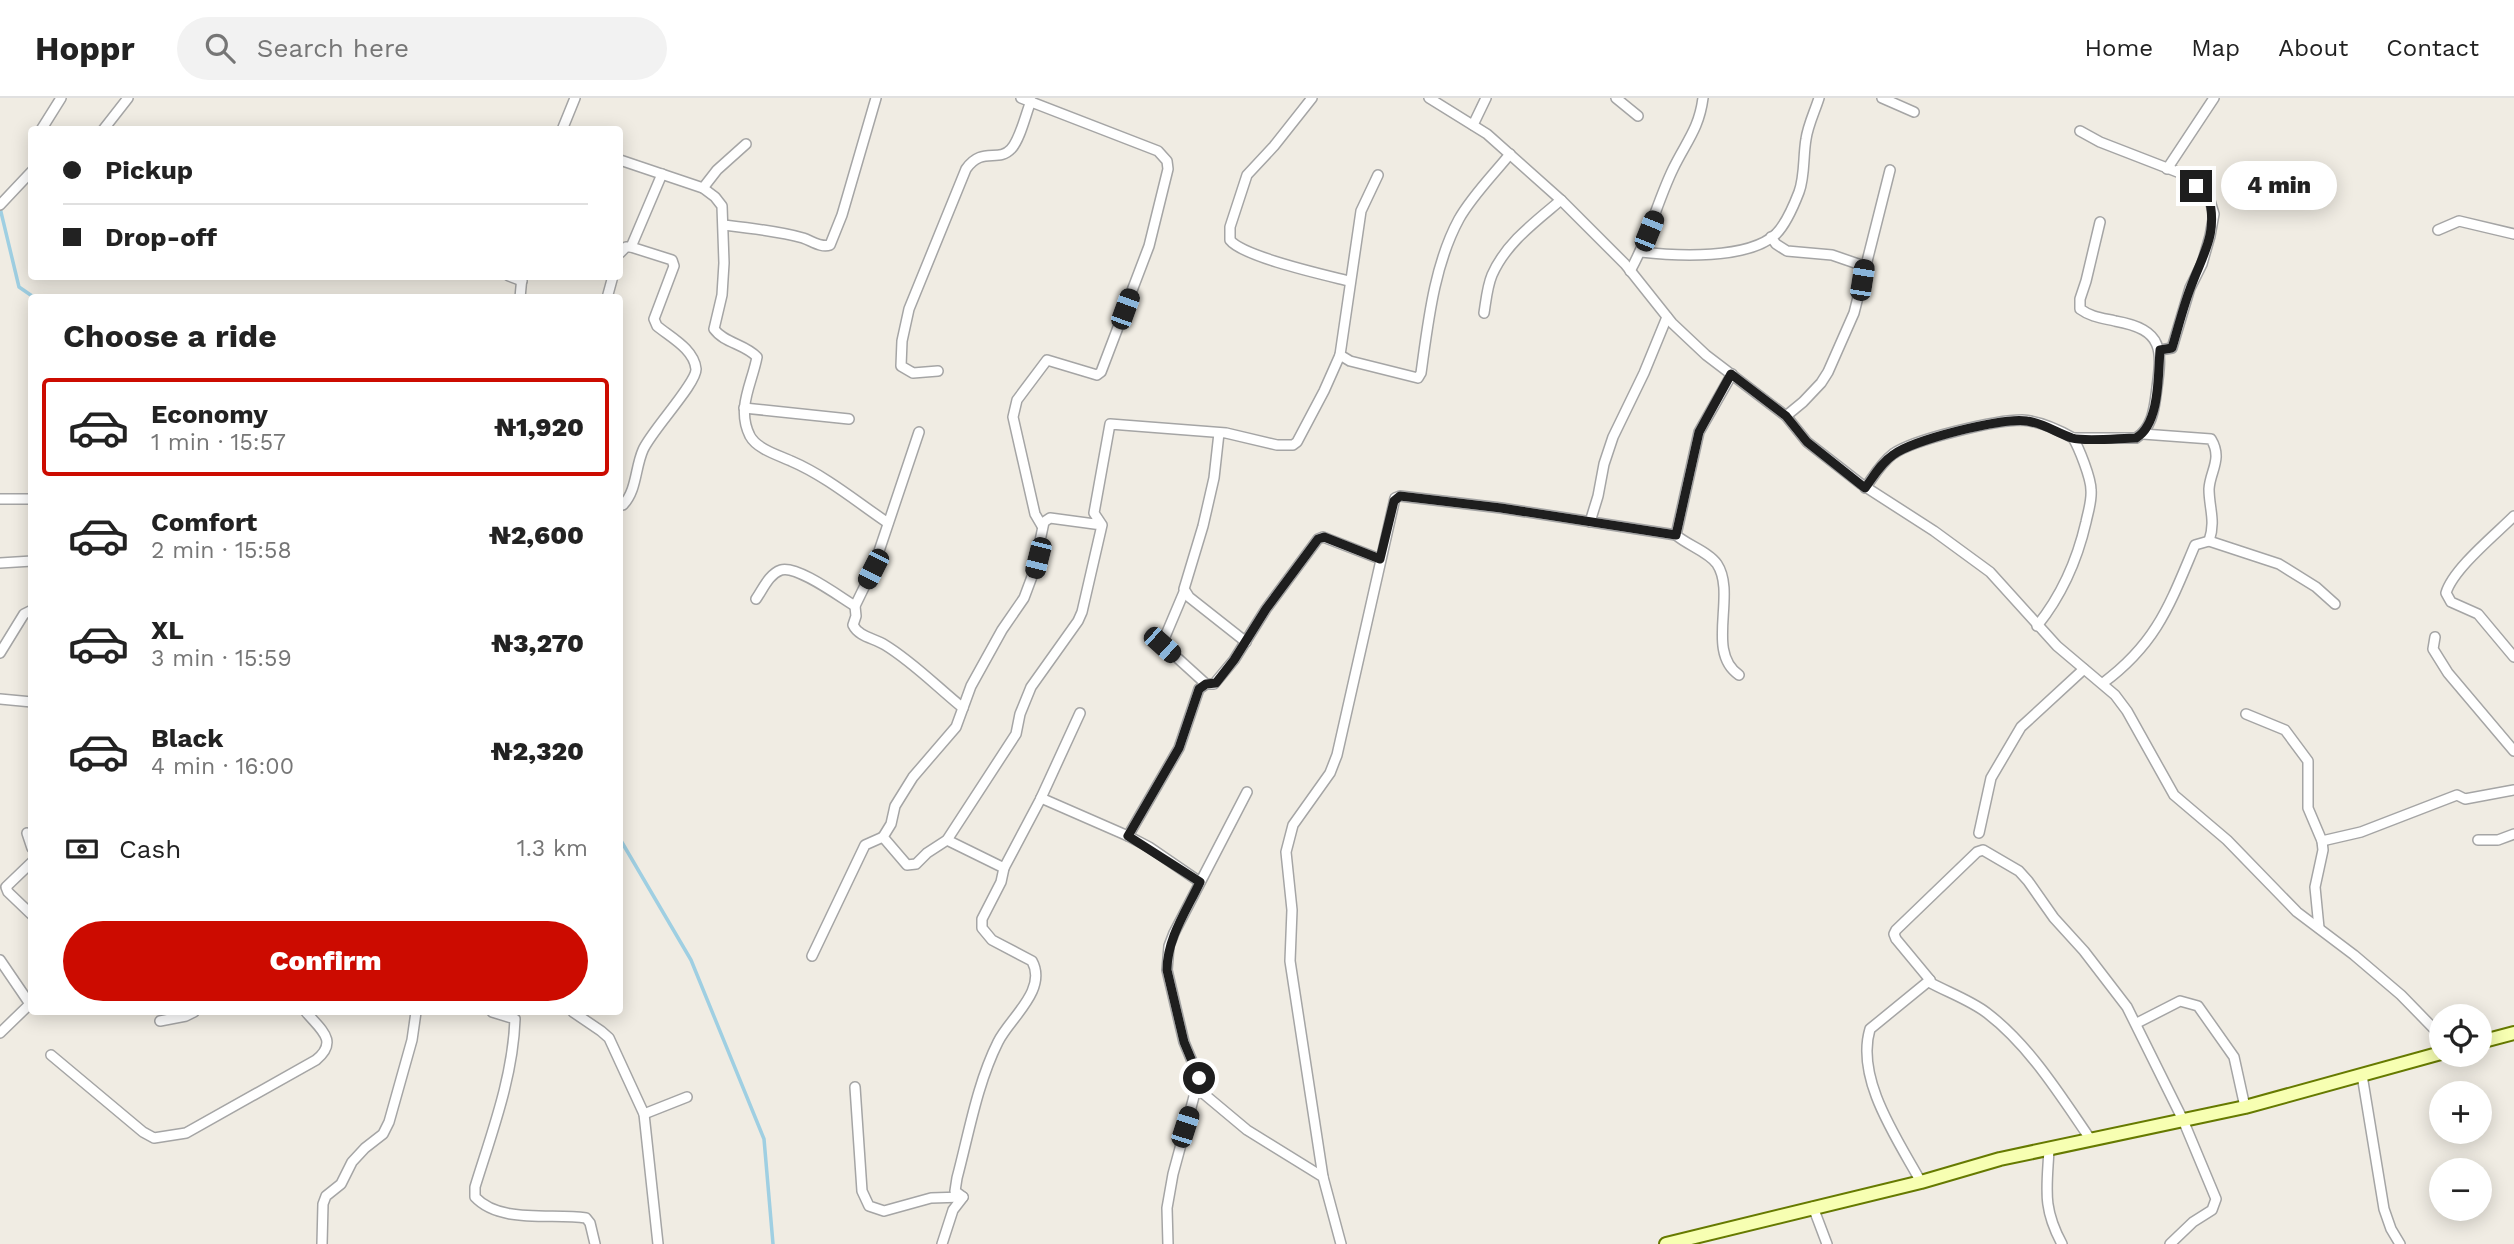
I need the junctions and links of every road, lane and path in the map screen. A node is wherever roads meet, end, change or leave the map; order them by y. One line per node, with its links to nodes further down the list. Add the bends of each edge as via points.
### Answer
1 (61, 98): 17 (street)
2 (128, 98): 18 (street)
3 (575, 98): 19 (street)
4 (876, 98): 33 (street, via 830,245)
5 (1312, 98): 42 (street, via 1247,175 1230,240 1254,253)
6 (1429, 98): 16 (street)
7 (1486, 98): 16 (street)
8 (1616, 98): 15 (street)
9 (1703, 98): 39 (street, via 1699,123 1672,170)
10 (1819, 98): 36 (street, via 1806,136 1800,190 1785,221)
11 (1882, 98): 14 (street)
12 (2214, 98): 24 (street)
13 (1026, 99): 47 (street, via 1014,146 1002,155 980,156 966,169 909,309 901,366 913,373); 64 (street, via 1158,151 1168,169 1149,246 1101,372 1097,375 1047,360 1013,410 1016,438)
14 (1914, 112)
15 (1638, 116)
16 (1474, 125): 22 (street)
17 (44, 126)
18 (106, 126)
19 (564, 126)
20 (2080, 131): 24 (street)
21 (746, 144): 29 (street)
22 (1510, 154): 30 (street); 46 (street, via 1453,232 1419,378)
23 (623, 161): 26 (street)
24 (2167, 169): 45 (street, via 2208,194 2214,214 2202,264 2172,348)
25 (1890, 170): 40 (street)
26 (662, 174): 29 (street); 37 (street)
27 (28, 175): 31 (street)
28 (1378, 175): 42 (street, via 1361,211)
29 (703, 188): 33 (street, via 722,206)
30 (1561, 200): 41 (street); 43 (street, via 1513,243 1492,276)
31 (0, 205)
32 (2100, 222): 45 (street, via 2080,309 2089,316 2148,331)
33 (724, 225): 49 (street, via 722,295 714,329 757,357)
34 (2438, 230): 35 (street, via 2459,221)
35 (2514, 234)
36 (1771, 237): 39 (street, via 1742,249 1704,256); 40 (street, via 1787,251 1832,255)
37 (631, 247): 38 (street); 59 (street, via 672,260 674,266 654,319 688,351 696,371 643,450)
38 (623, 250)
39 (1641, 252): 41 (street)
40 (1864, 266): 50 (street, via 1854,313 1828,372)
41 (1630, 271): 44 (street)
42 (1349, 281): 46 (street)
43 (1484, 313)
44 (1667, 317): 48 (street); 61 (street, via 1613,437)
45 (2160, 350): 54 (street, via 2156,397)
46 (1339, 355): 53 (street, via 1295,444 1277,445)
47 (938, 372)
48 (1731, 374): 50 (street); 65 (street, via 1699,432)
49 (744, 408): 51 (street); 62 (street, via 755,443 805,467)
50 (1786, 416): 56 (street, via 1807,442)
51 (849, 419)
52 (919, 432): 62 (street)
53 (1219, 433): 63 (street, via 1111,424 1094,513); 70 (street, via 1214,478)
54 (2143, 434): 55 (street, via 2136,438); 66 (street, via 2211,439 2216,447 2209,487 2213,512)
55 (2073, 438): 56 (street, via 2024,420 1956,432 1899,451 1882,464); 75 (street, via 2090,480 2091,499 2079,551 2057,598)
56 (1865, 488): 75 (street, via 1990,572)
57 (0, 499): 58 (street)
58 (28, 499)
59 (623, 505)
60 (2514, 516): 79 (street, via 2465,564 2446,593 2451,602 2478,614)
61 (1590, 522): 65 (street); 67 (street, via 1400,496 1394,501)
62 (888, 523): 73 (street)
63 (1102, 525): 64 (street, via 1050,517); 99 (street, via 1078,621 1031,687 1016,734)
64 (1042, 526): 86 (street, via 1029,588 971,686)
65 (1676, 535): 81 (street, via 1716,562 1723,584 1722,636 1727,663)
66 (2208, 541): 72 (street, via 2279,564); 82 (street, via 2195,545 2177,590 2143,648)
67 (1380, 559): 77 (street, via 1321,538); 134 (street, via 1334,765 1293,825 1286,846 1292,910 1290,961)
68 (28, 561): 69 (street)
69 (0, 563)
70 (1184, 592): 77 (street); 83 (street, via 1161,643)
71 (757, 599): 73 (street, via 770,576 783,569 797,571)
72 (2335, 604)
73 (855, 606): 86 (street, via 856,630 897,652)
74 (28, 612): 78 (street)
75 (2037, 626): 80 (street)
76 (2435, 637): 89 (street, via 2433,649 2443,666)
77 (1246, 642): 83 (street, via 1216,683)
78 (0, 653)
79 (2514, 657)
80 (2084, 669): 82 (street); 94 (street, via 2021,727 1991,778)
81 (1739, 675)
82 (2103, 683): 106 (street, via 2127,711 2174,795)
83 (1206, 684): 97 (street, via 1199,689 1179,748)
84 (0, 699): 85 (street)
85 (28, 702)
86 (963, 708): 98 (street, via 949,737 895,806)
87 (1080, 713): 92 (street)
88 (2246, 714): 101 (street, via 2285,730 2300,748 2309,767 2308,808)
89 (2514, 751)
90 (2514, 790): 101 (street, via 2465,799 2458,795 2361,832)
91 (1247, 792): 104 (street)
92 (1041, 798): 97 (street); 103 (street)
93 (27, 833): 96 (street)
94 (1979, 833)
95 (2514, 834): 100 (street)
96 (28, 836)
97 (1128, 836): 104 (street)
98 (884, 837): 99 (street, via 909,866); 107 (street, via 865,845)
99 (947, 840): 103 (street)
100 (2479, 840)
101 (2322, 841): 106 (street, via 2315,887)
102 (28, 866): 105 (street, via 6,887)
103 (1004, 868): 136 (street, via 982,928 992,940 1032,961 1035,985 997,1043 982,1082 957,1178 955,1191)
104 (1200, 882): 127 (street, via 1174,933 1167,960 1184,1042 1199,1078)
105 (28, 911)
106 (2319, 929): 119 (street)
107 (812, 956)
108 (0, 960): 110 (street)
109 (1930, 980): 118 (street, via 1894,934 1983,850 2028,881); 132 (street, via 1997,1022 2036,1062); 135 (street, via 1870,1030 1867,1040 1876,1097)
110 (28, 999)
111 (28, 1006): 120 (street)
112 (188, 1015): 117 (street)
113 (308, 1015): 123 (street, via 326,1037 327,1052 186,1133 155,1138)
114 (416, 1015): 138 (street, via 389,1122 383,1134 352,1162 341,1184 326,1196)
115 (516, 1015): 139 (street, via 511,1068 475,1197 515,1215 586,1218)
116 (577, 1015): 130 (street, via 609,1038)
117 (160, 1021)
118 (2137, 1023): 129 (street, via 2180,1001 2198,1006 2234,1057); 131 (street)
119 (2429, 1024)
120 (0, 1033)
121 (2514, 1033): 122 (main road)
122 (2492, 1039)
123 (51, 1055)
124 (2429, 1056): 125 (main road)
125 (2362, 1075): 129 (main road); 148 (street, via 2384,1209)
126 (855, 1087): 136 (street, via 862,1191 869,1206 884,1211 931,1198)
127 (1198, 1089): 134 (street, via 1247,1130); 142 (street, via 1173,1174 1167,1208)
128 (687, 1097): 130 (street)
129 (2245, 1107): 131 (main road)
130 (644, 1114): 140 (street)
131 (2183, 1120): 132 (main road); 147 (street, via 2216,1199 2212,1210)
132 (2091, 1140): 133 (main road)
133 (2049, 1149): 135 (main road); 146 (street, via 2045,1199)
134 (1323, 1177): 143 (street)
135 (1921, 1182): 137 (main road)
136 (963, 1197): 141 (street, via 953,1210)
137 (1813, 1207): 144 (main road); 145 (street)
138 (322, 1244)
139 (595, 1244)
140 (658, 1244)
141 (942, 1244)
142 (1168, 1244)
143 (1341, 1244)
144 (1666, 1244)
145 (1827, 1244)
146 (2062, 1244)
147 (2170, 1244)
148 (2400, 1244)

